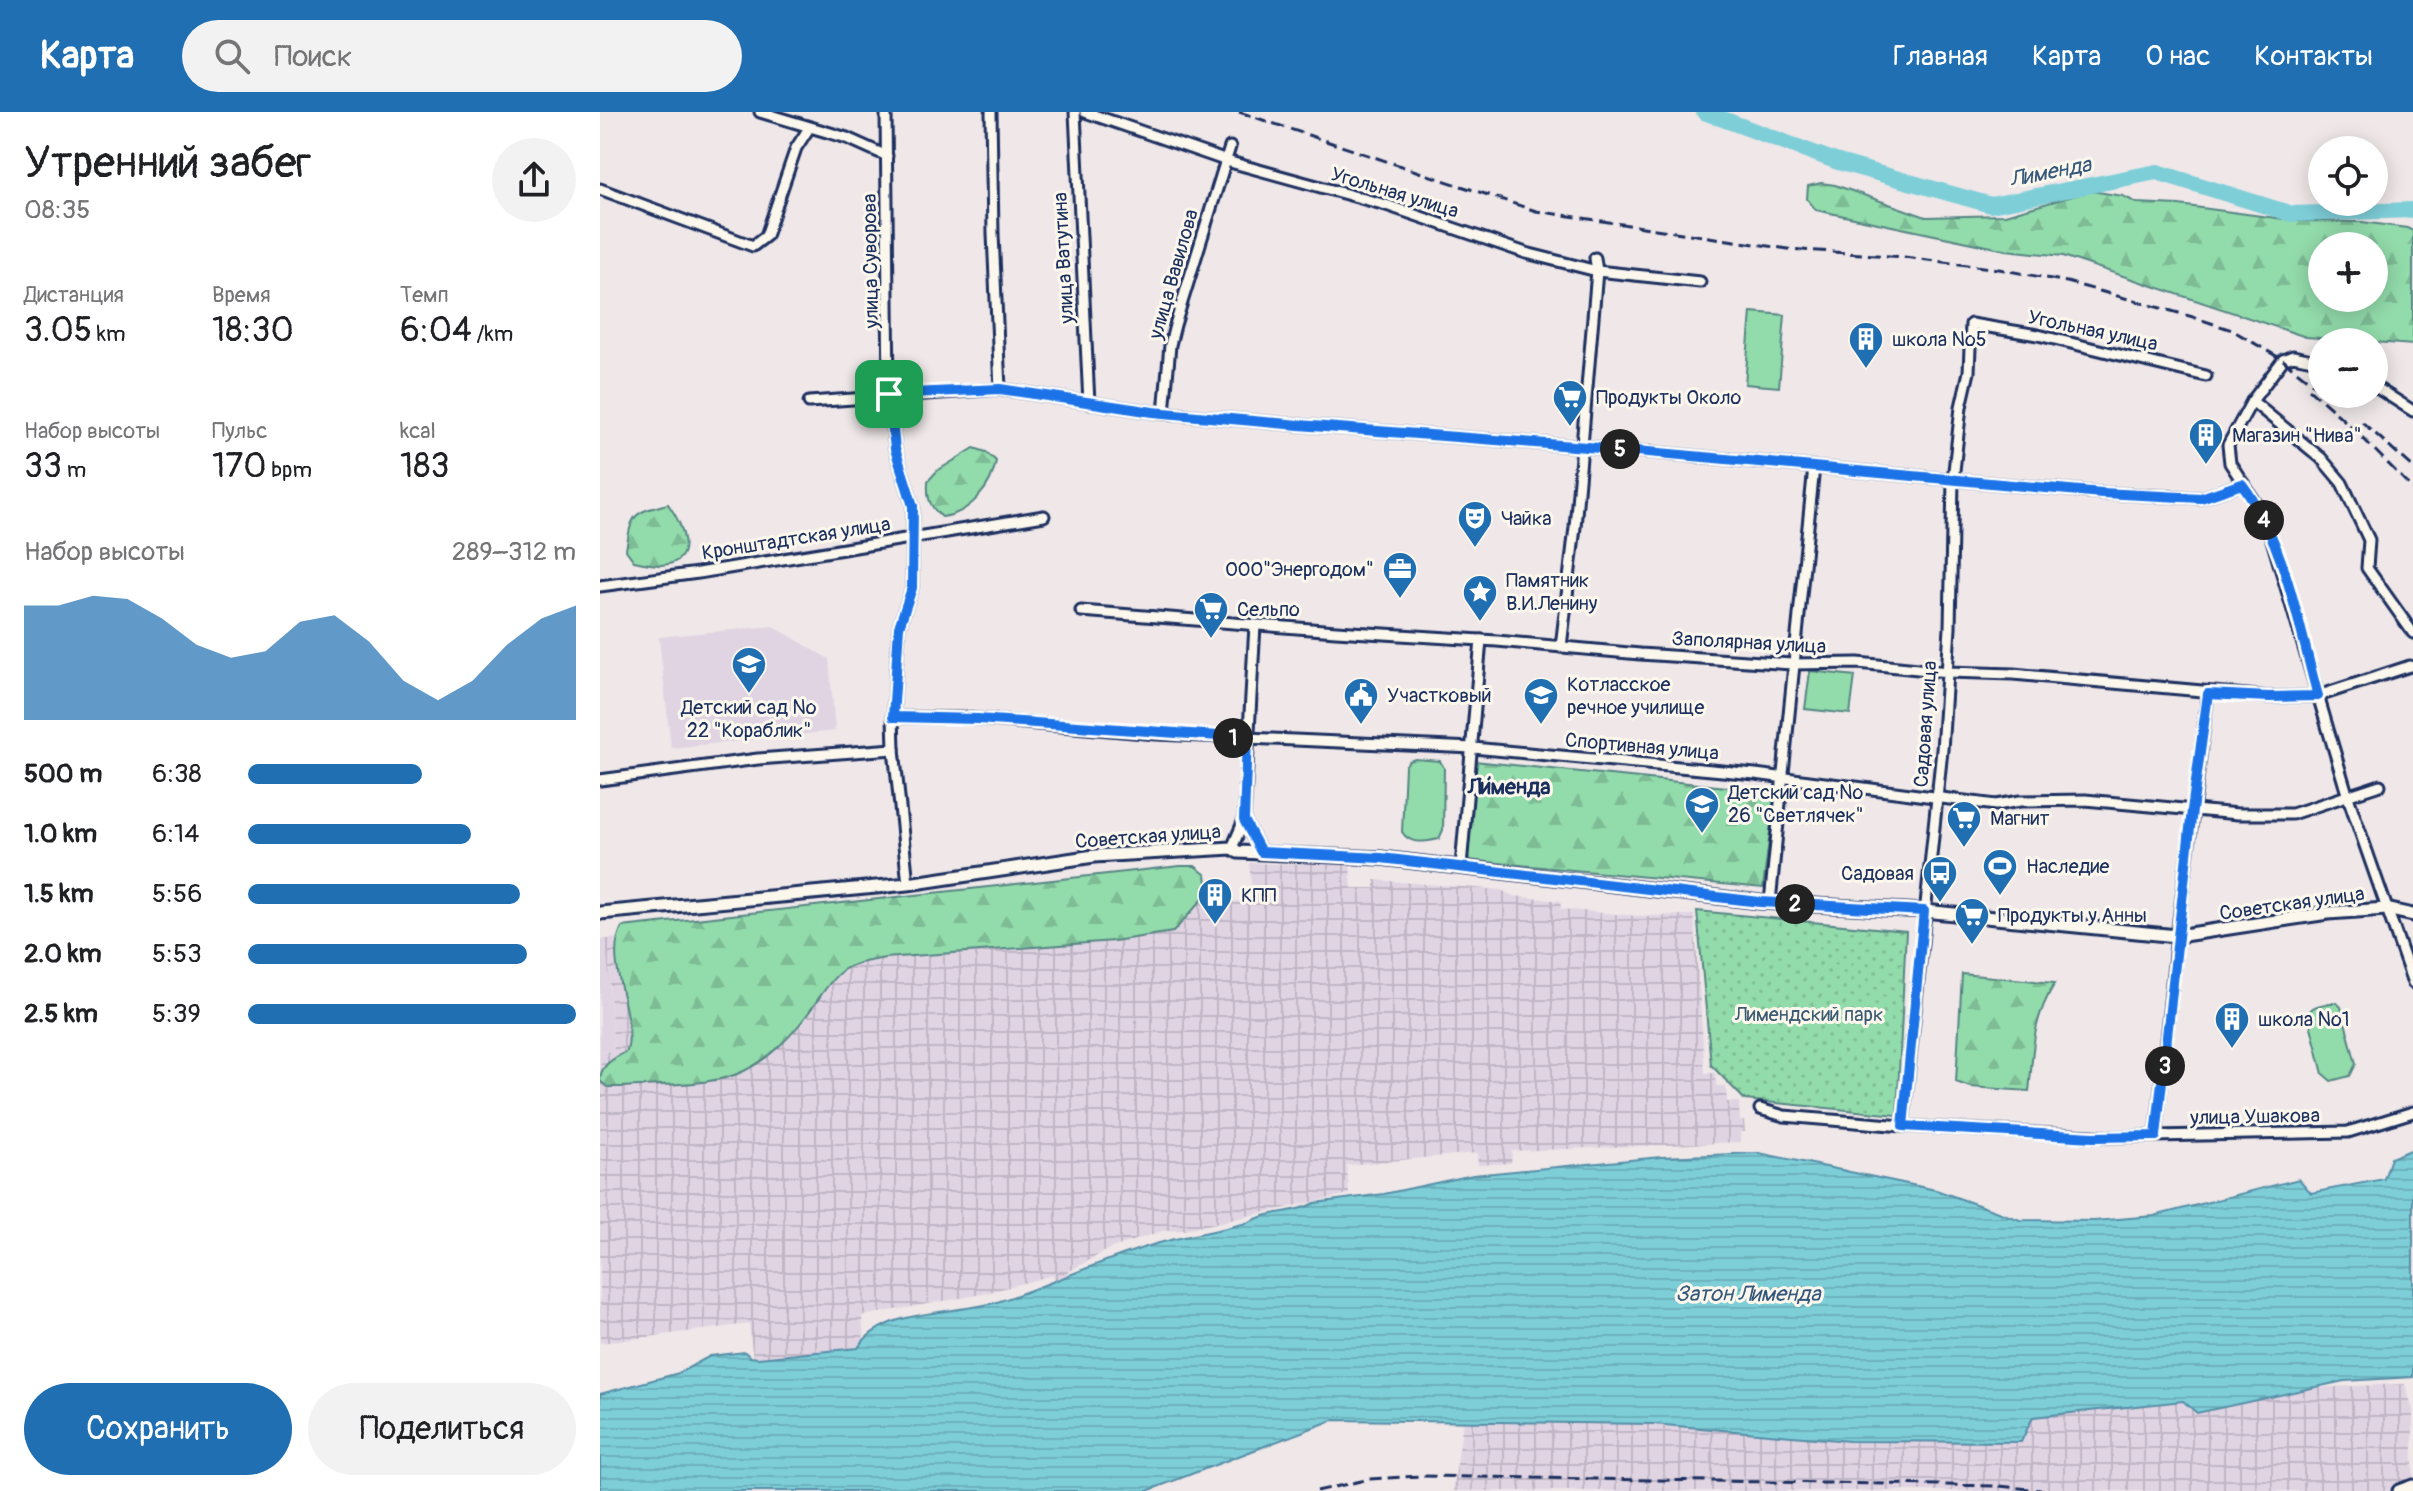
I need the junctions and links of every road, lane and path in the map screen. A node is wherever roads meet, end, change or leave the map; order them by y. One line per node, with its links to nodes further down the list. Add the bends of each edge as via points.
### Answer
1 (760, 112): 6 (street)
2 (886, 112): 8 (street, улица Суворова)
3 (991, 112): 17 (street)
4 (1075, 112): 22 (street, улица Ватутина)
5 (1085, 112): 9 (street, Угольная улица)
6 (809, 128): 8 (street); 10 (street, via 796,148 766,236 753,246)
7 (1230, 147): 9 (street, улица Вавилова)
8 (887, 156): 18 (street, улица Суворова)
9 (1226, 160): 12 (street, Угольная улица); 24 (street, улица Вавилова, via 1170,345)
10 (600, 189)
11 (1595, 258): 12 (street)
12 (1597, 271): 13 (street, Угольная улица); 25 (street)
13 (1700, 282)
14 (1971, 324): 16 (street, Угольная улица); 27 (street, Садовая улица)
15 (2308, 359): 20 (street, via 2283,360)
16 (2206, 376)
17 (1000, 389): 18 (street); 22 (street)
18 (889, 394): 21 (street); 30 (street, улица Суворова, via 895,449 913,506)
19 (2388, 395): 23 (street)
20 (2252, 401): 28 (street, via 2228,445 2230,463); 34 (street, via 2321,458 2342,483 2369,540 2367,568)
21 (809, 402)
22 (1089, 403): 24 (street)
23 (2413, 411)
24 (1164, 413): 25 (street)
25 (1581, 447): 26 (street); 36 (street)
26 (1814, 467): 27 (street); 37 (street)
27 (1953, 480): 28 (street, via 2201,498); 39 (street, Садовая улица)
28 (2242, 484): 41 (street, via 2270,533)
29 (1044, 516): 30 (street, Кронштадтская улица)
30 (913, 537): 31 (street, Кронштадтская улица); 42 (street, улица Суворова, via 912,588 899,627)
31 (600, 586)
32 (1081, 611): 33 (street, Заполярная улица)
33 (1255, 625): 35 (street, Заполярная улица); 43 (street)
34 (2413, 633)
35 (1481, 640): 36 (street, Заполярная улица); 44 (street)
36 (1561, 647): 37 (street, Заполярная улица)
37 (1792, 664): 39 (street, Заполярная улица, via 1858,663); 46 (street)
38 (2412, 667): 41 (street, Заполярная улица)
39 (1948, 672): 40 (street, Заполярная улица); 49 (street, Садовая улица)
40 (2208, 694): 41 (street, Заполярная улица); 51 (street)
41 (2318, 696): 50 (street)
42 (893, 717): 43 (street, Спортивная улица); 45 (street, улица Суворова)
43 (1247, 738): 44 (street, Спортивная улица); 52 (street)
44 (1473, 748): 46 (street, Спортивная улица); 55 (street)
45 (894, 749): 47 (street, via 758,759); 56 (street, улица Суворова)
46 (1784, 779): 49 (street, Спортивная улица); 57 (street)
47 (600, 780)
48 (2380, 785): 50 (street, Спортивная улица)
49 (1938, 796): 51 (street, Спортивная улица, via 1996,805 2085,800); 59 (street, Садовая улица)
50 (2348, 797): 51 (street, Спортивная улица, via 2292,814); 58 (street)
51 (2192, 810): 62 (street)
52 (1244, 820): 53 (street); 54 (street)
53 (1232, 848): 54 (main road, Советская улица); 56 (main road, Советская улица, via 1094,856)
54 (1261, 852): 55 (main road, Советская улица)
55 (1461, 866): 57 (main road, Советская улица)
56 (908, 884): 60 (main road, Советская улица)
57 (1770, 902): 59 (main road, Советская улица)
58 (2386, 909): 61 (main road, Советская улица); 62 (main road, Советская улица); 63 (street)
59 (1924, 911): 62 (main road, Советская улица); 66 (street, Садовая улица)
60 (600, 913)
61 (2413, 915)
62 (2177, 936): 67 (street)
63 (2413, 983)
64 (1760, 1109): 66 (street, улица Ушакова, via 1784,1116)
65 (2413, 1112): 67 (street, улица Ушакова, via 2348,1132)
66 (1903, 1126): 67 (street, улица Ушакова)
67 (2156, 1136)
68 (2413, 1486): 69 (main road)
69 (2399, 1491)

